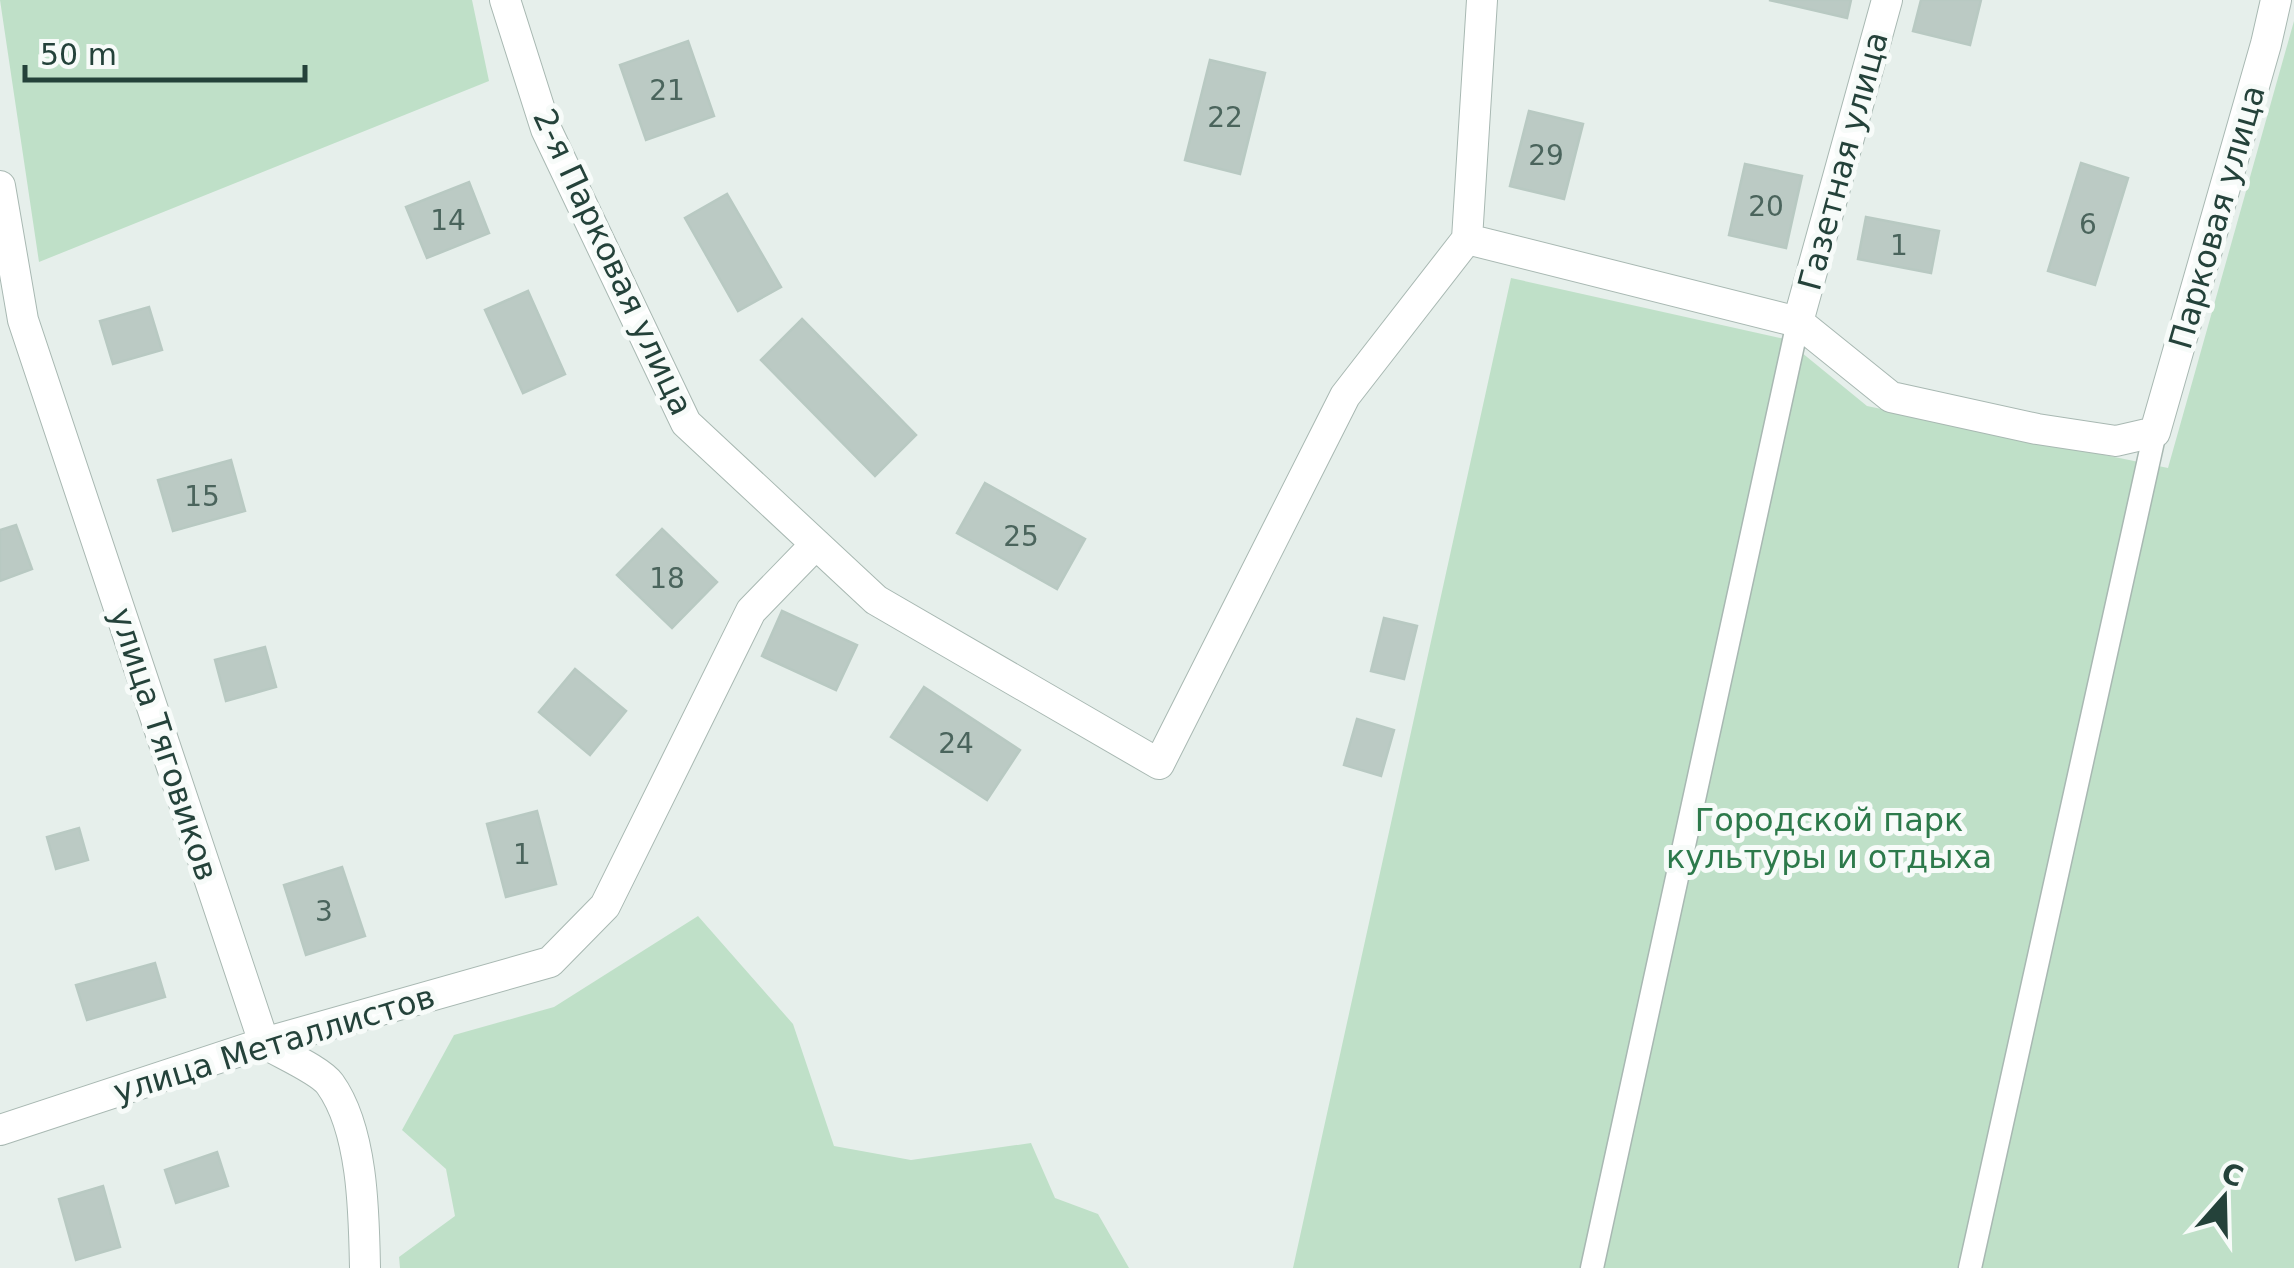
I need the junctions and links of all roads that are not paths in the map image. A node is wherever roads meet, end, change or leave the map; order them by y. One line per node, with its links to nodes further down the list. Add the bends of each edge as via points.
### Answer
1 (505, 0): 9 (street, 2-я Парковая улица, via 546,129 686,423)
2 (1482, 0): 6 (street)
3 (1887, 0): 7 (street, Газетная улица)
4 (2276, 0): 8 (street, Парковая улица)
5 (0, 186): 10 (street, улица Тяговиков, via 23,320)
6 (1467, 238): 7 (street); 9 (street, 2-я Парковая улица, via 1345,396 1159,764 876,600)
7 (1798, 322): 8 (street, via 1891,397 2116,441); 13 (lane)
8 (2155, 432): 14 (lane)
9 (816, 544): 10 (street, улица Металлистов, via 752,611 605,906 550,962)
10 (264, 1043): 11 (street, улица Металлистов); 12 (street, via 329,1081 347,1118 358,1166)
11 (0, 1130)
12 (365, 1268)
13 (1592, 1268)
14 (1970, 1268)

